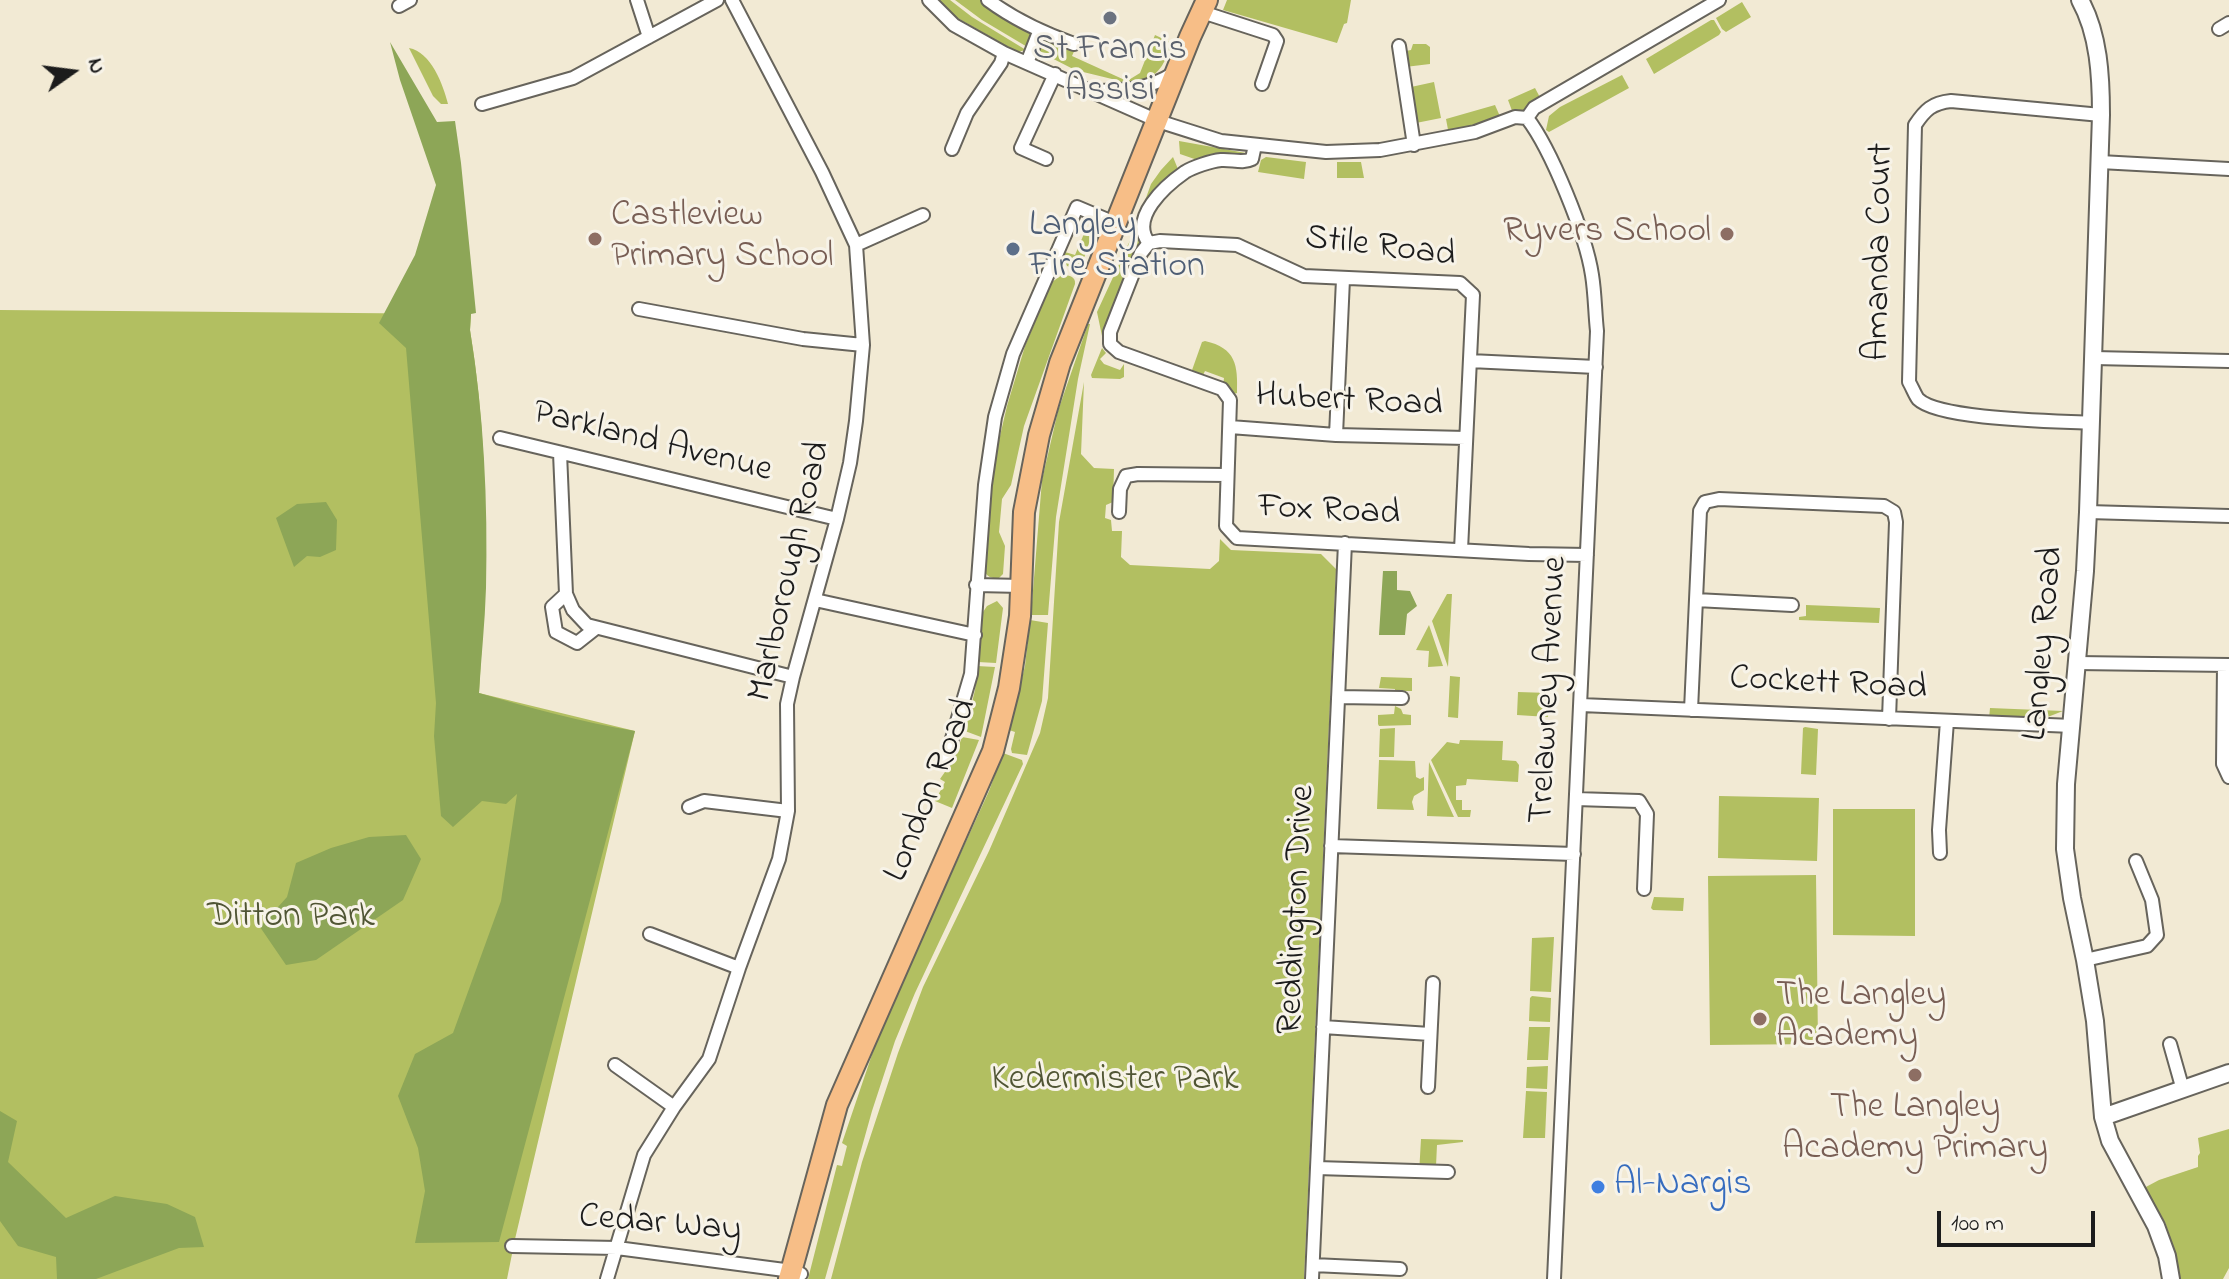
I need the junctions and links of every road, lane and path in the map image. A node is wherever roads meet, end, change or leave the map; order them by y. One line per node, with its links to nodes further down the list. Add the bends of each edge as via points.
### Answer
1 (637, 0): 10 (street)
2 (717, 0): 10 (street)
3 (732, 0): 32 (street, Marlborough Road)
4 (929, 0): 13 (street, via 954,25)
5 (988, 0): 9 (street)
6 (1719, 0): 21 (street, via 1534,108)
7 (2080, 0): 20 (street, Langley Road, via 2089,16 2101,76)
8 (1204, 6): 15 (main road, London Road); 17 (street, via 1273,35 1277,41)
9 (1039, 32): 11 (street); 14 (street)
10 (649, 37): 19 (street, via 573,78)
11 (1074, 44)
12 (1399, 46): 24 (street)
13 (1004, 53): 14 (street); 25 (street)
14 (1027, 63): 16 (street)
15 (1176, 72): 18 (street, via 1145,87); 22 (main road, London Road)
16 (1055, 74): 18 (street); 26 (street, via 1021,148)
17 (1262, 84)
18 (1089, 91): 22 (street)
19 (482, 104)
20 (2101, 115): 27 (street, Langley Road); 40 (street, Amanda Court, via 1951,101 1924,110 1915,125 1909,382 1918,399 1981,417)
21 (1527, 118): 24 (street); 39 (street, Trelawney Avenue, via 1541,139 1585,248 1592,274)
22 (1158, 121): 23 (street, via 1205,137); 30 (main road, London Road)
23 (1255, 145): 24 (street, via 1326,152); 31 (street, via 1252,159 1221,160 1187,170 1158,195 1143,223)
24 (1414, 145)
25 (952, 149)
26 (1046, 159)
27 (2100, 162): 28 (street); 36 (street, Langley Road)
28 (2229, 169)
29 (923, 215): 32 (street)
30 (1115, 223): 54 (street, London Road, via 1077,207 1013,354 995,417); 55 (main road, London Road, via 1060,363 1039,435 1024,512)
31 (1149, 243): 33 (street, Stile Road, via 1237,245 1304,276); 41 (street, Fox Road, via 1110,332 1110,344 1119,352 1222,389 1230,400)
32 (856, 245): 35 (street, Marlborough Road)
33 (1343, 279): 37 (street, Stile Road, via 1460,283 1473,295); 42 (street)
34 (639, 309): 35 (street)
35 (863, 345): 50 (street, Marlborough Road, via 850,463)
36 (2094, 358): 38 (street); 40 (street, Langley Road)
37 (1470, 361): 39 (street); 44 (street, Stile Road)
38 (2229, 361)
39 (1596, 367): 53 (street, Trelawney Avenue)
40 (2092, 423): 48 (street, Langley Road)
41 (1230, 427): 42 (street, Hubert Road); 46 (street, Fox Road)
42 (1336, 435): 44 (street, Hubert Road)
43 (500, 438): 45 (street, Parkland Avenue)
44 (1466, 438): 52 (street, Stile Road)
45 (560, 453): 50 (street, Parkland Avenue); 56 (street)
46 (1227, 475): 47 (street, via 1126,476); 51 (street, Fox Road, via 1226,526 1237,538)
47 (1119, 512)
48 (2088, 512): 49 (street); 62 (street, Langley Road)
49 (2229, 516)
50 (837, 519): 57 (street, Marlborough Road)
51 (1345, 543): 52 (street, Fox Road); 65 (street, Reddington Drive)
52 (1461, 550): 53 (street, Fox Road)
53 (1587, 555): 67 (street, Trelawney Avenue)
54 (976, 585): 55 (street); 61 (street, London Road)
55 (1022, 586): 102 (main road, London Road, via 1009,688 993,751 837,1105 811,1201 814,1226)
56 (566, 594): 60 (street, via 573,610); 60 (street, via 552,607 556,632 577,643)
57 (815, 600): 61 (street); 64 (street, Marlborough Road)
58 (1696, 600): 59 (street); 68 (street); 69 (street, via 1700,511 1705,502 1884,506 1894,512)
59 (1792, 605)
60 (596, 628): 64 (street)
61 (975, 635): 72 (street, London Road, via 971,674)
62 (2077, 663): 63 (street); 71 (street, Langley Road)
63 (2227, 665): 73 (street, via 2223,764)
64 (793, 677): 76 (street, Marlborough Road, via 787,704)
65 (1338, 697): 66 (street); 77 (street, Reddington Drive)
66 (1402, 698)
67 (1581, 705): 68 (street, Cockett Road); 74 (street, Trelawney Avenue)
68 (1691, 710): 69 (street, Cockett Road)
69 (1889, 719): 70 (street, Cockett Road)
70 (1947, 721): 71 (street, Cockett Road); 78 (street)
71 (2072, 726): 83 (street, Langley Road, via 2065,849)
72 (946, 759)
73 (2229, 777)
74 (1576, 799): 79 (street, Trelawney Avenue); 81 (street, via 1639,801 1647,814)
75 (689, 807): 76 (street, via 704,801)
76 (788, 811): 84 (street, Marlborough Road, via 779,859)
77 (1331, 846): 79 (street); 86 (street, Reddington Drive)
78 (1940, 853)
79 (1574, 854): 105 (street, Trelawney Avenue)
80 (2136, 861): 83 (street, via 2152,900 2157,935 2147,946)
81 (1644, 889)
82 (650, 934): 84 (street)
83 (2085, 960): 94 (street, Langley Road)
84 (739, 968): 93 (street, Marlborough Road, via 709,1059)
85 (1433, 983): 87 (street)
86 (1323, 1027): 87 (street); 95 (street, Reddington Drive)
87 (1430, 1034): 91 (street)
88 (2170, 1044): 92 (street)
89 (615, 1065): 93 (street)
90 (2229, 1073): 92 (street)
91 (1428, 1087)
92 (2183, 1090): 94 (street)
93 (674, 1107): 98 (street, Marlborough Road, via 644,1155)
94 (2103, 1117): 106 (street, Langley Road, via 2110,1141 2156,1226)
95 (1317, 1168): 96 (street); 99 (street, Reddington Drive)
96 (1448, 1172)
97 (512, 1246): 98 (street, Cedar Way)
98 (617, 1248): 102 (street, Cedar Way); 103 (street, Marlborough Road)
99 (1313, 1265): 101 (street); 104 (street, Reddington Drive)
100 (1400, 1269): 101 (street)
101 (1381, 1274)
102 (795, 1276)
103 (607, 1279)
104 (1312, 1279)
105 (1554, 1279)
106 (2171, 1279)

